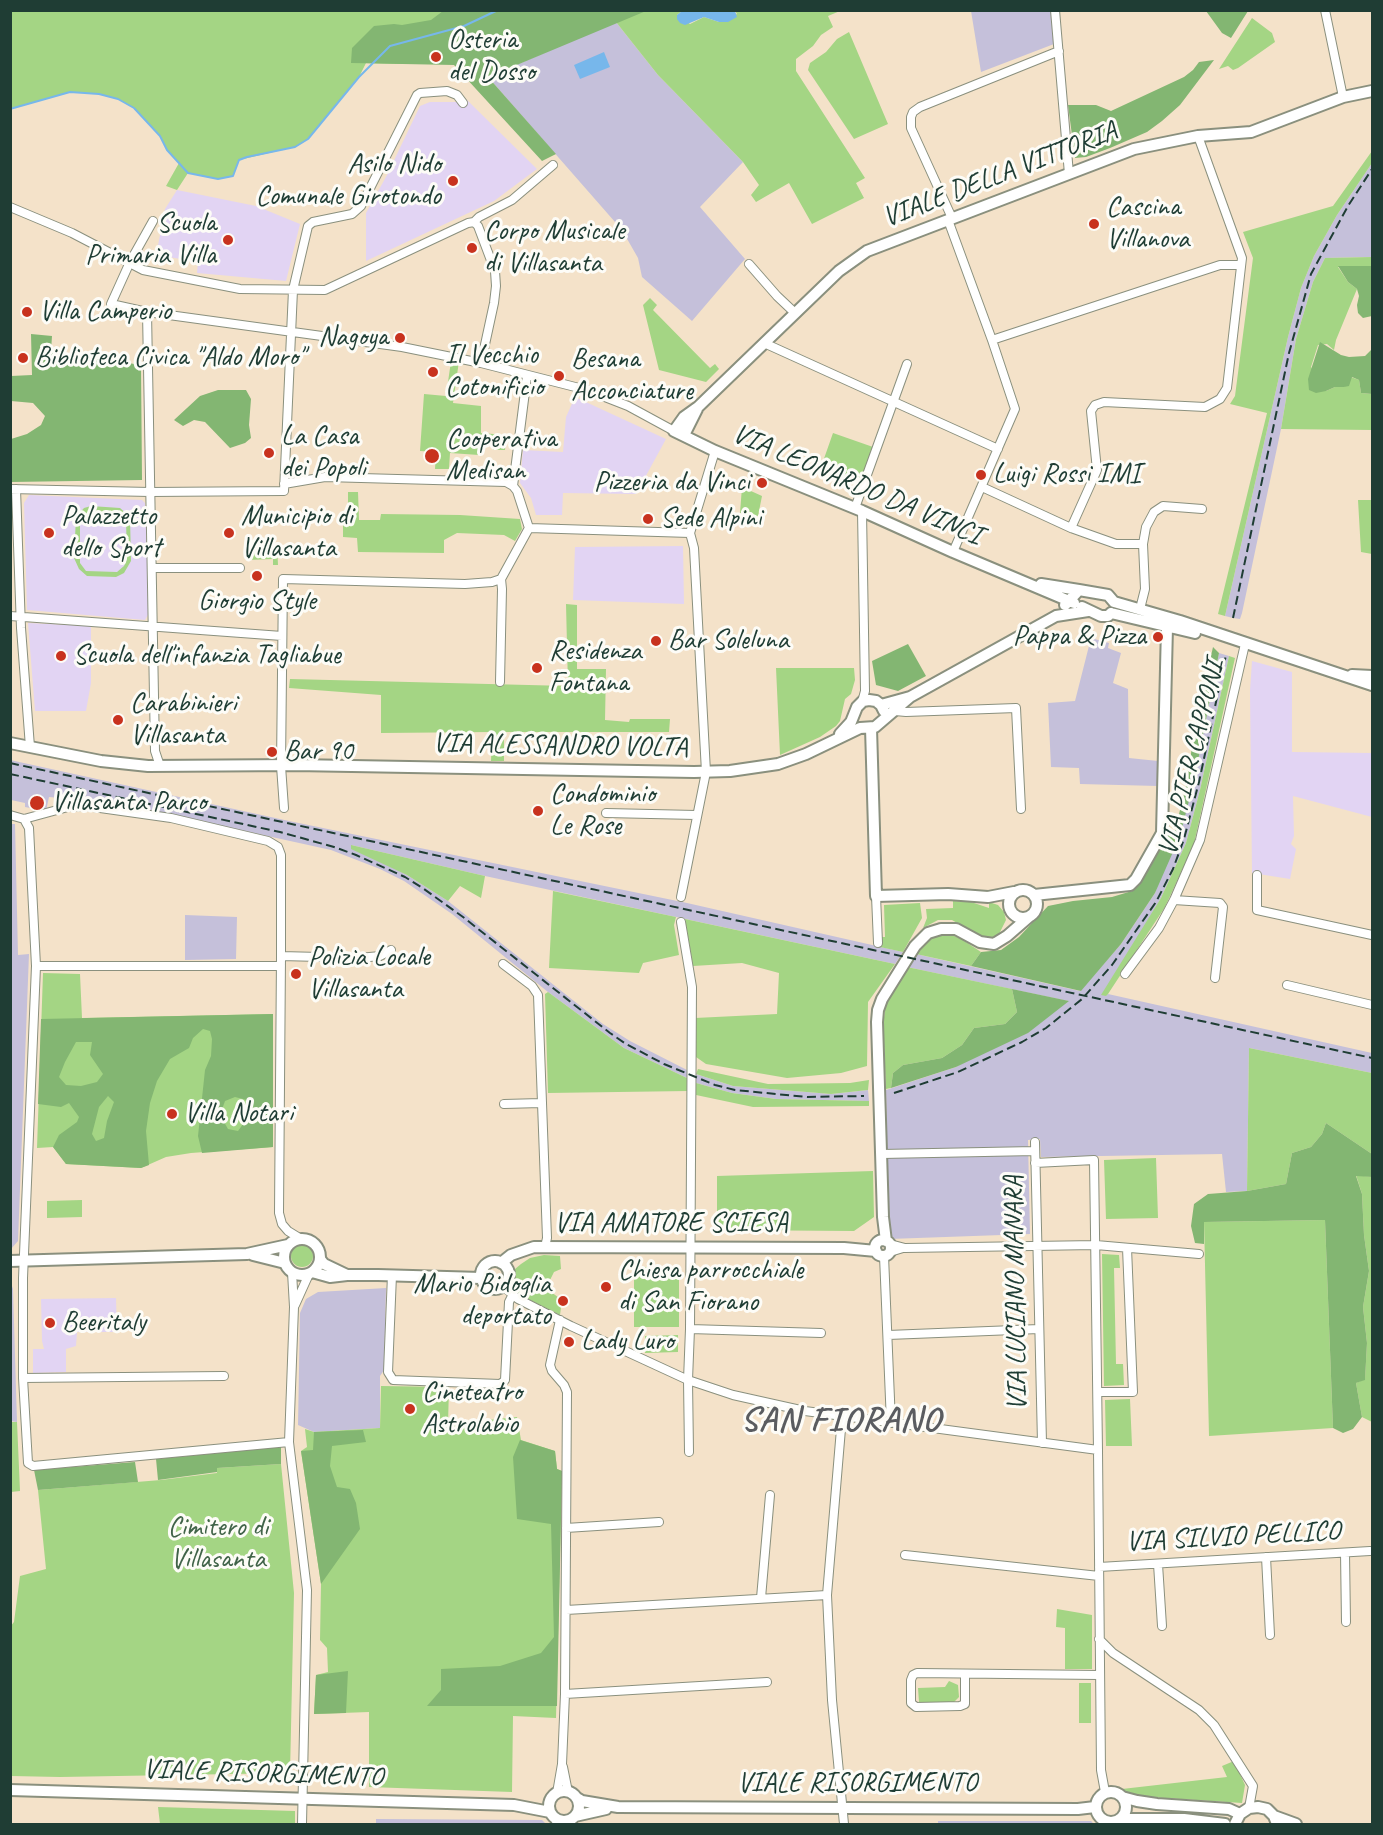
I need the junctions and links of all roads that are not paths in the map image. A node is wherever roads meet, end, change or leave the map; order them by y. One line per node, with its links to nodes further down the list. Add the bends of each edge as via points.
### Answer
1 (1055, 10): 3 (street)
2 (1325, 10): 5 (street)
3 (1059, 51): 9 (street); 11 (street, via 920,107 911,117 911,128)
4 (1372, 91): 5 (street, VIALE DELLA VITTORIA)
5 (1343, 97): 7 (street, VIALE DELLA VITTORIA, via 1251,132)
6 (463, 103): 17 (street, via 447,91 417,95 361,206 352,214 308,226)
7 (1198, 136): 9 (street, VIALE DELLA VITTORIA, via 1134,149); 16 (street, via 1240,250)
8 (553, 165): 13 (street, via 512,200)
9 (1069, 174): 11 (street, VIALE DELLA VITTORIA)
10 (10, 207): 14 (street)
11 (950, 219): 19 (street, VIALE DELLA VITTORIA, via 858,256); 21 (street)
12 (153, 221): 14 (street)
13 (474, 222): 17 (street, via 325,290); 23 (street, via 495,271 496,286)
14 (130, 262): 17 (street, via 151,272 240,288); 18 (street, via 111,304)
15 (749, 264): 19 (street)
16 (1241, 265): 21 (street, via 1220,265); 38 (street, via 1227,388 1220,399 1205,406 1095,405 1091,411 1097,470)
17 (293, 290): 20 (street)
18 (147, 312): 20 (street); 34 (street)
19 (795, 313): 22 (street, VIALE DELLA VITTORIA)
20 (291, 333): 23 (street, via 402,347); 32 (street)
21 (992, 340): 28 (street, via 1015,409)
22 (764, 343): 26 (street); 27 (street, VIALE DELLA VITTORIA, via 698,407)
23 (481, 363): 25 (street)
24 (907, 364): 26 (street)
25 (527, 376): 27 (street, via 578,388 628,406); 30 (street)
26 (894, 401): 28 (street); 35 (street)
27 (679, 433): 29 (street, VIA LEONARDO DA VINCI)
28 (998, 449): 31 (street)
29 (715, 451): 35 (street, VIA LEONARDO DA VINCI); 39 (street)
30 (513, 486): 32 (street, via 506,482 325,477); 37 (street)
31 (982, 487): 38 (street); 41 (street)
32 (284, 488): 34 (street)
33 (13, 489): 34 (street); 51 (street)
34 (150, 492): 42 (street)
35 (859, 509): 41 (street, VIA LEONARDO DA VINCI); 62 (street, via 865,691)
36 (1202, 509): 40 (street, via 1162,506 1146,527)
37 (529, 528): 39 (street); 44 (street)
38 (1071, 528): 40 (street, via 1116,544)
39 (690, 533): 73 (street)
40 (1143, 544): 49 (street, via 1145,589)
41 (953, 552): 45 (street, VIA LEONARDO DA VINCI)
42 (152, 568): 43 (street); 53 (street)
43 (240, 568)
44 (501, 579): 55 (street, via 465,584 283,579); 59 (street)
45 (1024, 581): 46 (street, VIA LEONARDO DA VINCI); 46 (street, VIA LEONARDO DA VINCI)
46 (1074, 598): 47 (street, via 1108,595); 48 (street); 52 (street, VIA ALESSANDRO VOLTA)
47 (1113, 608): 48 (street, via 1108,616); 49 (street)
48 (1088, 611): 52 (street, VIA ALESSANDRO VOLTA)
49 (1138, 614): 54 (street); 56 (street)
50 (10, 616): 51 (street)
51 (21, 616): 53 (street); 70 (street)
52 (1056, 616): 61 (street, VIA ALESSANDRO VOLTA)
53 (153, 626): 55 (street); 71 (street, via 155,755)
54 (1167, 627): 56 (street); 82 (street, via 1163,825 1159,838 1131,885)
55 (282, 636): 72 (street)
56 (1242, 643): 57 (street); 86 (street, VIA PIER CAPPONI, via 1204,826)
57 (1327, 670): 58 (street); 60 (street)
58 (1372, 676)
59 (500, 682)
60 (1372, 685)
61 (912, 696): 63 (street, VIA ALESSANDRO VOLTA); 64 (street, VIA ALESSANDRO VOLTA); 65 (street)
62 (862, 702): 63 (street, VIA ALESSANDRO VOLTA, via 871,700); 66 (street, VIA ALESSANDRO VOLTA)
63 (881, 705): 67 (street, via 884,715)
64 (895, 711): 65 (street); 67 (street, VIA ALESSANDRO VOLTA)
65 (923, 712): 75 (street, via 1016,708)
66 (855, 715): 67 (street, via 857,722); 68 (street, VIA ALESSANDRO VOLTA)
67 (872, 726): 68 (street, VIA ALESSANDRO VOLTA); 83 (street)
68 (833, 740): 73 (street, VIA ALESSANDRO VOLTA, via 769,767)
69 (10, 743): 70 (street, VIA ALESSANDRO VOLTA)
70 (30, 747): 71 (street, VIA ALESSANDRO VOLTA, via 116,764)
71 (160, 766): 72 (street, VIA ALESSANDRO VOLTA)
72 (281, 766): 73 (street, VIA ALESSANDRO VOLTA); 74 (street)
73 (706, 772): 78 (street)
74 (284, 808)
75 (1021, 809)
76 (606, 813): 78 (street)
77 (10, 815): 79 (street)
78 (696, 815): 84 (street)
79 (24, 819): 94 (street, via 86,806 171,818 268,841 278,847 281,855); 96 (street, via 29,828)
80 (1257, 875): 91 (street, via 1257,910)
81 (1014, 892): 82 (street, via 1023,890); 85 (street); 87 (street)
82 (1034, 895): 88 (street, via 1037,907)
83 (876, 896): 85 (street); 92 (street)
84 (681, 897)
85 (988, 897): 87 (street)
86 (1174, 900): 98 (street, VIA PIER CAPPONI); 99 (street, via 1220,903 1223,907)
87 (1010, 909): 88 (street, via 1018,917); 90 (street)
88 (1030, 916): 90 (street)
89 (681, 922): 114 (street, via 692,987)
90 (1012, 931): 106 (street, via 991,945 956,929 928,933 915,946 882,999 877,1022)
91 (1372, 935)
92 (878, 942)
93 (391, 950): 94 (street, via 380,956 359,958)
94 (281, 957): 97 (street)
95 (504, 964): 102 (street, via 538,995)
96 (36, 966): 97 (street); 120 (street)
97 (281, 966): 108 (street, via 279,1213 282,1224)
98 (1125, 974)
99 (1215, 978)
100 (1287, 985): 101 (street)
101 (1372, 1005)
102 (541, 1103): 103 (street); 111 (street)
103 (504, 1104)
104 (1035, 1142): 105 (street, VIA LUCIANO MANARA)
105 (1035, 1151): 106 (street); 107 (street, VIA LUCIANO MANARA)
106 (882, 1154): 112 (street)
107 (1035, 1163): 110 (street, via 1094,1160); 113 (street, VIA LUCIANO MANARA)
108 (301, 1239): 109 (street); 118 (street, via 313,1242)
109 (288, 1245): 116 (street); 122 (street, via 284,1254)
110 (1096, 1245): 113 (street, VIA AMATORE SCIESA); 115 (street, VIA AMATORE SCIESA); 138 (street)
111 (545, 1247): 114 (street, VIA AMATORE SCIESA); 121 (street, VIA AMATORE SCIESA, via 522,1250)
112 (883, 1247): 113 (street, VIA AMATORE SCIESA); 114 (street, VIA AMATORE SCIESA); 134 (street)
113 (1037, 1247): 132 (street, VIA LUCIANO MANARA)
114 (690, 1248): 131 (street)
115 (1127, 1248): 117 (street, VIA AMATORE SCIESA); 138 (street, via 1133,1392)
116 (247, 1254): 120 (street); 122 (street)
117 (1199, 1254)
118 (320, 1259): 123 (street); 124 (street)
119 (10, 1261): 120 (street)
120 (25, 1261): 136 (street)
121 (501, 1263): 126 (street, via 487,1264 481,1270); 127 (street, via 508,1275)
122 (288, 1268): 123 (street, via 300,1275); 129 (street)
123 (310, 1273): 124 (street); 129 (street)
124 (347, 1275): 125 (street)
125 (392, 1275): 126 (street); 128 (street, via 388,1372 393,1380 500,1384 506,1380 509,1302)
126 (481, 1278): 127 (street, via 488,1288)
127 (503, 1287): 128 (street)
128 (513, 1294): 130 (street)
129 (294, 1307): 141 (street)
130 (560, 1320): 137 (street); 147 (street, via 550,1365 567,1392)
131 (690, 1329): 133 (street); 137 (street)
132 (1039, 1329): 134 (street); 142 (street, VIA LUCIANO MANARA)
133 (821, 1333)
134 (888, 1335): 140 (street)
135 (224, 1376): 136 (street)
136 (23, 1378): 141 (street, via 28,1463 33,1466)
137 (688, 1380): 139 (street, via 733,1395); 144 (street)
138 (1098, 1392): 143 (street)
139 (842, 1417): 140 (street); 154 (street)
140 (891, 1423): 142 (street)
141 (289, 1442): 171 (street, via 307,1590)
142 (1041, 1443): 143 (street)
143 (1098, 1450): 153 (street)
144 (689, 1452)
145 (770, 1494): 155 (street)
146 (659, 1522): 147 (street)
147 (566, 1528): 156 (street)
148 (1370, 1551): 149 (street, VIA SILVIO PELLICO)
149 (1344, 1553): 151 (street, VIA SILVIO PELLICO); 157 (street)
150 (905, 1555): 153 (street, VIA SILVIO PELLICO)
151 (1266, 1557): 152 (street, VIA SILVIO PELLICO); 159 (street)
152 (1158, 1564): 153 (street, VIA SILVIO PELLICO); 158 (street)
153 (1099, 1571): 160 (street)
154 (826, 1595): 155 (street); 175 (street)
155 (760, 1598): 156 (street)
156 (566, 1610): 164 (street)
157 (1346, 1622)
158 (1162, 1626)
159 (1270, 1635)
160 (1099, 1639): 162 (street); 176 (street, via 1113,1653 1199,1710 1214,1725 1253,1786)
161 (965, 1674): 161 (street, via 913,1675 911,1703 916,1707 965,1704); 162 (street)
162 (1099, 1675): 167 (street)
163 (767, 1682): 164 (street)
164 (565, 1694): 165 (street)
165 (562, 1764): 168 (street); 169 (street)
166 (10, 1790): 171 (street, VIALE RISORGIMENTO)
167 (1105, 1792): 170 (street); 174 (street)
168 (554, 1795): 169 (street); 172 (street, VIALE RISORGIMENTO); 177 (street, via 549,1805)
169 (572, 1795): 173 (street, VIALE RISORGIMENTO, via 582,1801); 179 (street, via 579,1806)
170 (1122, 1797): 176 (street, via 1229,1809); 178 (street, via 1126,1807)
171 (302, 1799): 172 (street, VIALE RISORGIMENTO); 182 (street)
172 (514, 1805): 177 (street, VIALE RISORGIMENTO)
173 (618, 1807): 175 (street, VIALE RISORGIMENTO); 179 (street, VIALE RISORGIMENTO)
174 (1095, 1807): 175 (street, VIALE RISORGIMENTO); 181 (street)
175 (843, 1808): 183 (street)
176 (1241, 1815): 180 (street, via 1258,1806 1267,1809)
177 (554, 1818): 179 (street)
178 (1120, 1819): 181 (street); 184 (street, via 1184,1819)
179 (572, 1820)
180 (1276, 1820): 185 (street)
181 (1106, 1823)
182 (302, 1824)
183 (844, 1824)
184 (1225, 1824)
185 (1296, 1824)

